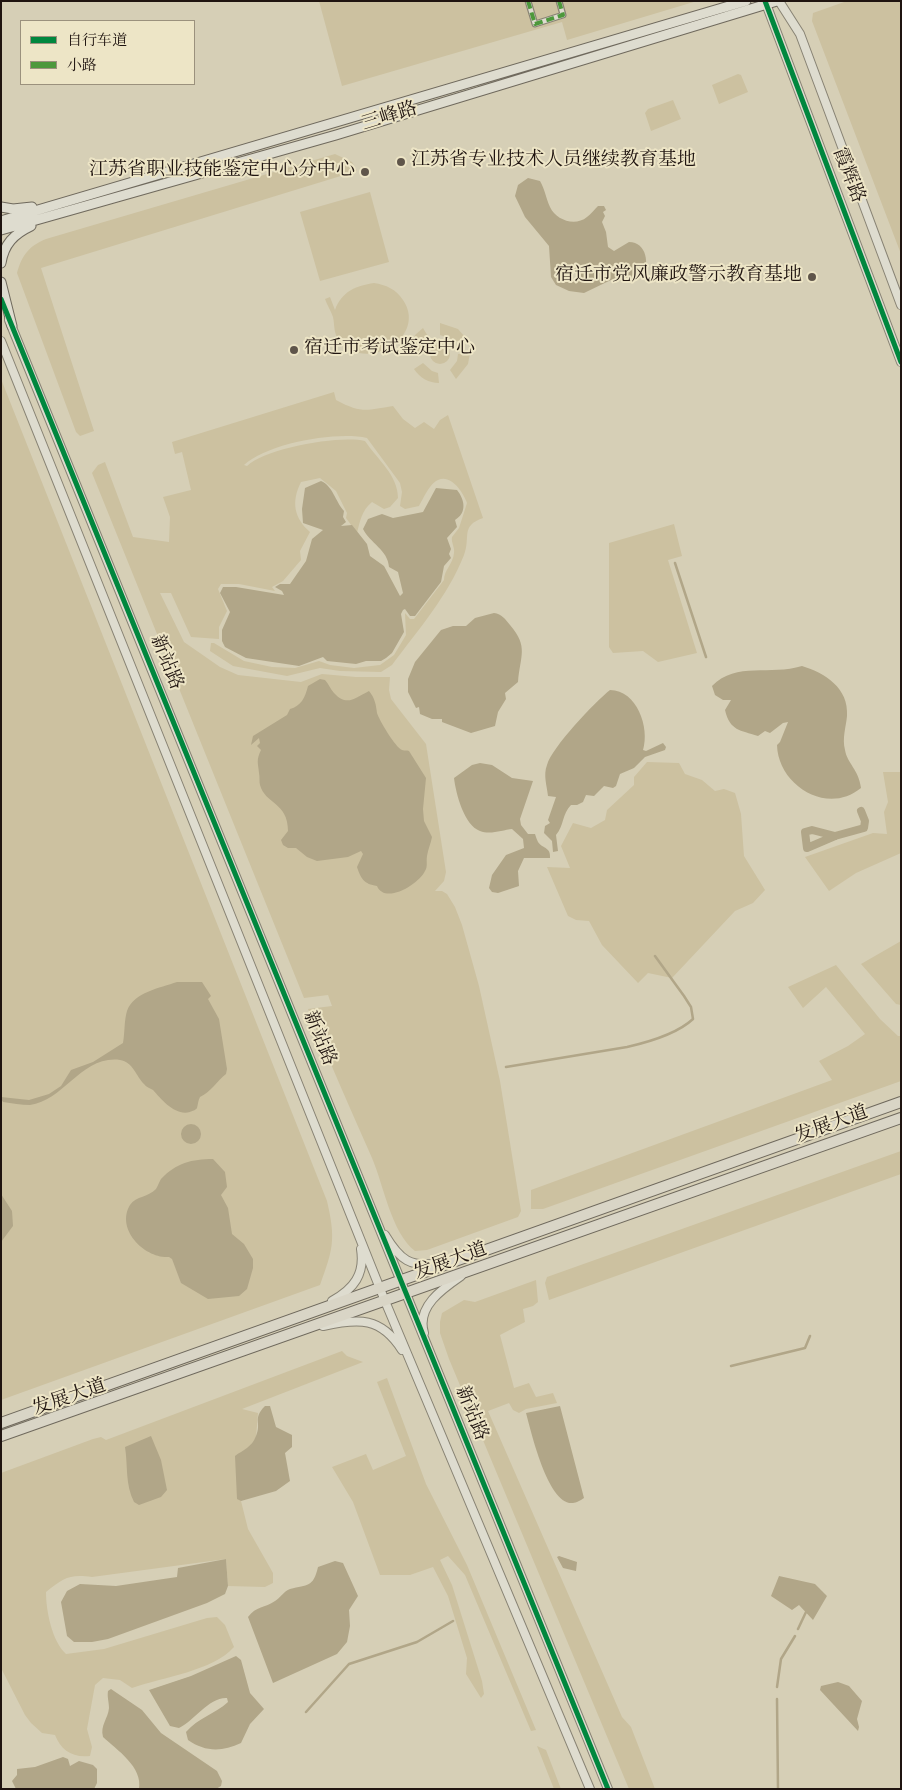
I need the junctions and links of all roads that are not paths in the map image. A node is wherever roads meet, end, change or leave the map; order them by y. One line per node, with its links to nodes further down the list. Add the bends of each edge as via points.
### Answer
1 (528, 1): 2 (street, via 535,24 563,15)
2 (559, 1)
3 (746, 1): 6 (main road, 三峰路)
4 (778, 1): 5 (main road, 三峰路); 13 (street, 霞辉路, via 800,34)
5 (766, 3): 6 (main road, 三峰路, via 336,135); 16 (street, 霞辉路)
6 (76, 204): 7 (main road); 8 (main road, 三峰路); 9 (main road, 三峰路); 10 (main road, via 19,232 7,245)
7 (1, 207)
8 (1, 221)
9 (1, 230)
10 (1, 263)
11 (1, 282): 14 (main road)
12 (1, 299): 14 (street, 新站路)
13 (901, 305)
14 (12, 326): 19 (street, 新站路)
15 (1, 341): 20 (street, 新站路)
16 (901, 362)
17 (901, 1102): 21 (main road, 发展大道)
18 (901, 1118): 22 (main road, 发展大道)
19 (373, 1214): 21 (street, via 404,1260 417,1265); 23 (street, 新站路)
20 (352, 1218): 24 (street, 新站路); 27 (street, via 363,1262 358,1279 340,1297)
21 (460, 1260): 23 (main road, 发展大道)
22 (464, 1273): 25 (main road, 发展大道); 29 (street, via 429,1304 422,1321)
23 (400, 1281): 24 (main road, 发展大道); 25 (street, 新站路)
24 (380, 1288): 26 (street, 新站路); 27 (main road, 发展大道)
25 (404, 1294): 26 (main road, 发展大道); 29 (street, 新站路)
26 (386, 1301): 28 (main road, 发展大道); 30 (street, 新站路)
27 (297, 1318): 31 (main road, 发展大道)
28 (302, 1331): 30 (street, via 362,1321 375,1323 392,1335); 32 (main road, 发展大道)
29 (438, 1376): 34 (street, 新站路)
30 (419, 1381): 33 (street, 新站路)
31 (1, 1423)
32 (1, 1436)
33 (590, 1789)
34 (608, 1789)

